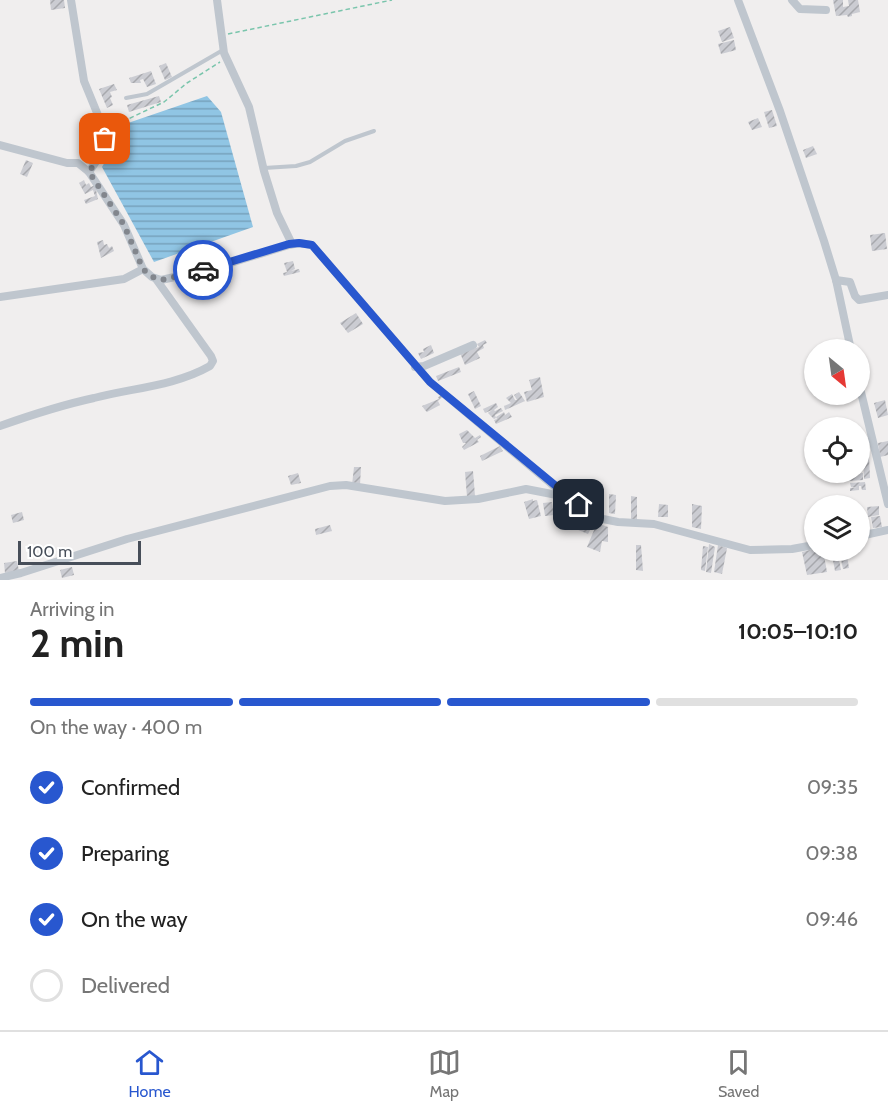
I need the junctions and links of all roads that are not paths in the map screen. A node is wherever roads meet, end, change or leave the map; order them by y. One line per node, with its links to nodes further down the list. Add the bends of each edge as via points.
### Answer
1 (70, 0): 11 (street, via 84,81 105,139)
2 (217, 0): 6 (street)
3 (738, 0): 15 (street, via 784,120)
4 (792, 0): 5 (street, via 800,9)
5 (826, 10)
6 (223, 50): 7 (lane, via 147,94); 10 (street, via 249,107)
7 (126, 98)
8 (374, 131): 10 (lane, via 339,144 310,162)
9 (0, 145): 11 (street, via 67,164 78,163)
10 (263, 168): 12 (street)
11 (89, 172): 13 (street, via 124,225)
12 (292, 244): 14 (street, via 211,269); 20 (street, via 307,243 321,254)
13 (143, 269): 14 (street); 17 (street, via 124,279)
14 (156, 279): 22 (street, via 211,356 210,366 174,381 94,397)
15 (836, 280): 16 (street, via 850,282 859,300); 18 (street)
16 (888, 295)
17 (0, 297)
18 (849, 339)
19 (473, 345): 20 (street)
20 (415, 367): 23 (street)
21 (864, 405): 24 (street)
22 (0, 426)
23 (567, 497): 27 (street, via 607,521 654,524 738,548 770,551); 28 (street, via 526,489 478,499 426,500 342,485 127,539)
24 (888, 504)
25 (888, 530): 26 (street)
26 (870, 534)
27 (804, 546)
28 (0, 578)

